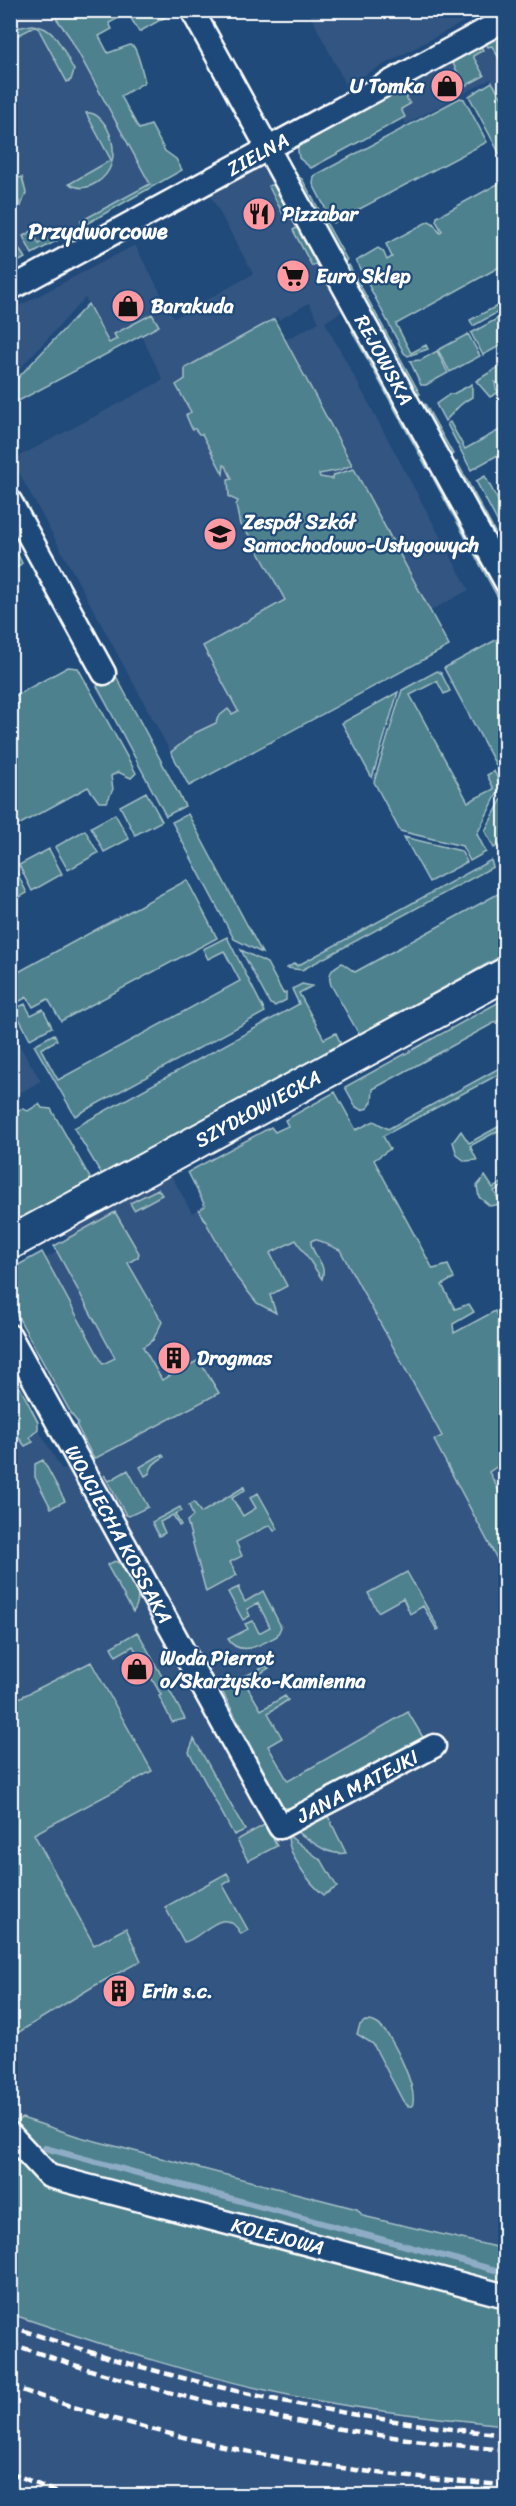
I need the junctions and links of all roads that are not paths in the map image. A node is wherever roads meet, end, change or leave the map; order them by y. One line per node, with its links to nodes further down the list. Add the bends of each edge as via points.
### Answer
1 (192, 10): 3 (street, REJOWSKA)
2 (506, 19): 3 (street, ZIELNA)
3 (267, 147): 4 (street, ZIELNA); 6 (street, REJOWSKA)
4 (10, 289)
5 (10, 501): 7 (street)
6 (506, 582)
7 (104, 673)
8 (506, 974): 9 (street, SZYDŁOWIECKA)
9 (10, 1244)
10 (10, 1336): 12 (street, WOJCIECHA KOSSAKA)
11 (434, 1746): 12 (street, JANA MATEJKI)
12 (280, 1827)
13 (10, 2134): 14 (street, KOLEJOWA, via 49,2176)
14 (506, 2296)

